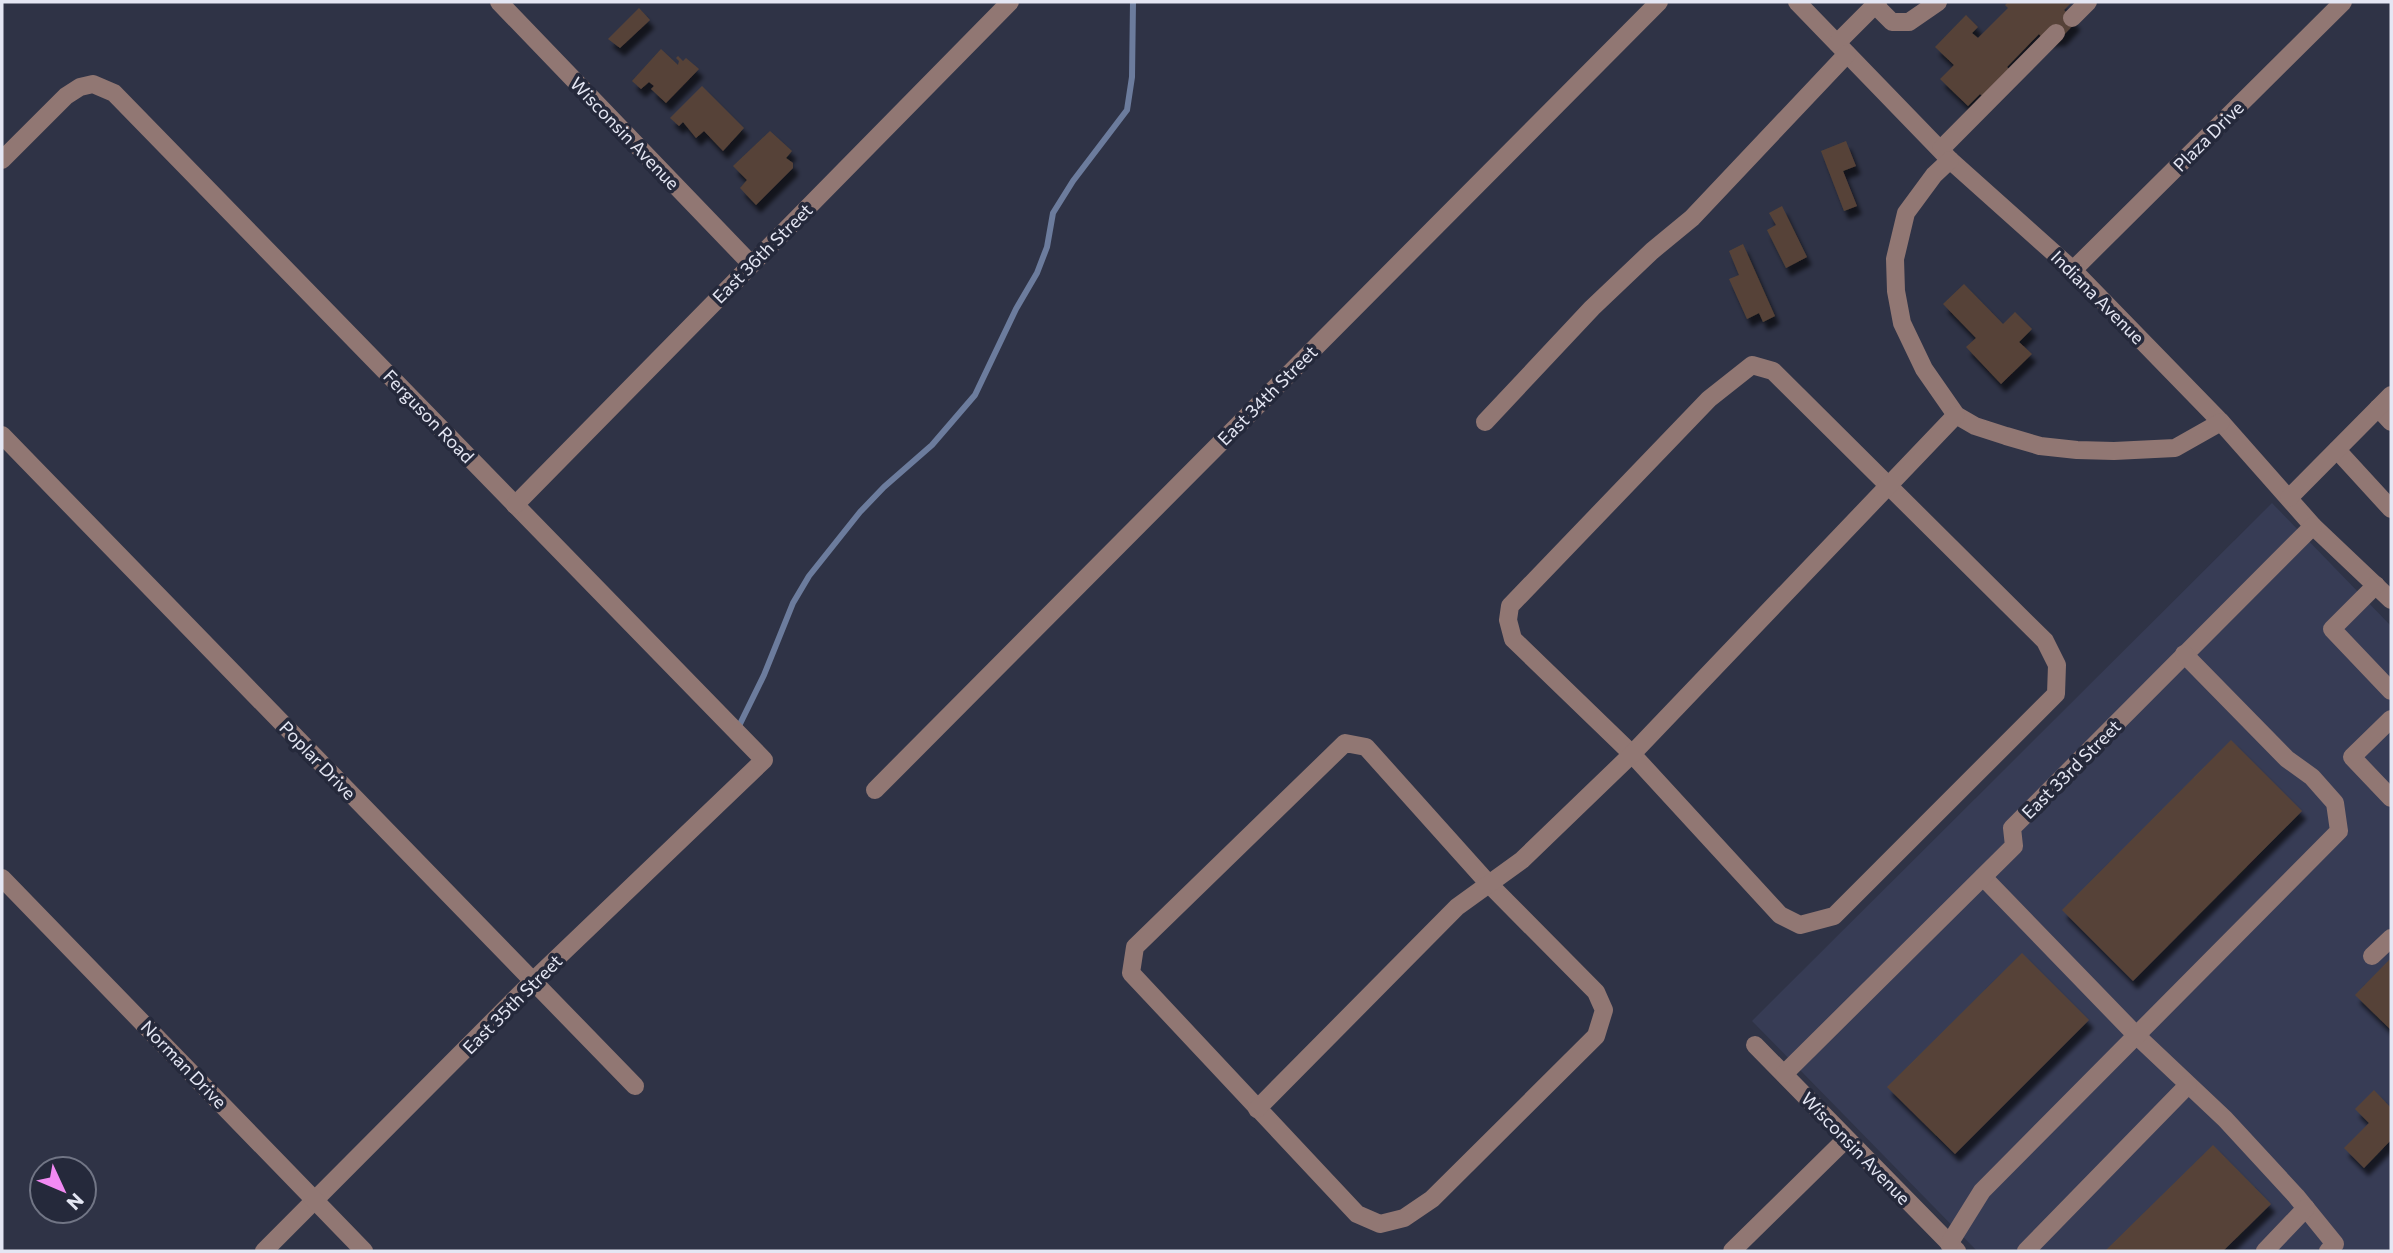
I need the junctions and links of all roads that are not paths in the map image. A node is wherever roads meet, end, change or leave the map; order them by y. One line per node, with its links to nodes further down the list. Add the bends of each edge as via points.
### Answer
1 (499, 2): 14 (street, Wisconsin Avenue)
2 (1010, 2): 14 (street, East 36th Street)
3 (1659, 2): 35 (street, East 34th Street)
4 (1797, 2): 11 (street, Indiana Avenue)
5 (1938, 2): 8 (street, via 1909,22 1892,22)
6 (2088, 2): 9 (street)
7 (2343, 2): 15 (street, Plaza Drive)
8 (1877, 4): 11 (street)
9 (2072, 18)
10 (2056, 33): 12 (street)
11 (1842, 49): 12 (street, Indiana Avenue); 19 (street, via 1692,218 1592,308)
12 (1945, 154): 15 (street, Indiana Avenue); 18 (street, via 1906,214 1895,259 1896,291 1902,323 1924,369)
13 (2, 160): 26 (street, Ferguson Road, via 66,96 86,85 99,85 114,93)
14 (751, 264): 26 (street, East 36th Street)
15 (2073, 270): 20 (street, Indiana Avenue)
16 (2391, 395): 17 (street)
17 (2378, 408): 21 (street); 23 (street)
18 (1956, 415): 20 (street, via 1975,426 2040,446 2114,451 2175,448); 24 (street)
19 (1485, 422)
20 (2221, 422): 25 (street, Indiana Avenue)
21 (2391, 422)
22 (2, 435): 42 (street, Poplar Drive)
23 (2337, 450): 25 (street); 27 (street)
24 (1890, 486): 33 (street); 33 (street, via 1773,370 1752,365 1700,409 1510,607 1513,639); 33 (street, via 2045,641 2057,666 2056,694 1834,916 1800,925 1780,915)
25 (2289, 498): 28 (street, Indiana Avenue)
26 (515, 505): 34 (street, Ferguson Road)
27 (2391, 509)
28 (2313, 526): 29 (street, Indiana Avenue); 30 (street, East 33rd Street)
29 (2387, 594): 31 (street, via 2332,629)
30 (2184, 654): 37 (street, East 33rd Street, via 2012,828 2014,846); 43 (street, via 2335,803 2339,831)
31 (2391, 691)
32 (2391, 719): 36 (street, via 2352,757)
33 (1632, 754): 39 (street, via 1522,860)
34 (764, 760): 42 (street, East 35th Street)
35 (876, 790)
36 (2391, 798)
37 (1983, 877): 43 (street); 45 (street, East 33rd Street)
38 (2, 878): 50 (street, Norman Drive)
39 (1488, 883): 48 (street, via 1457,907); 48 (street, via 1596,992 1604,1010 1596,1036 1432,1199 1404,1218 1380,1224 1357,1214); 48 (street, via 1366,747 1345,743 1135,947 1131,973)
40 (2391, 938): 41 (street)
41 (2372, 956)
42 (533, 981): 47 (street, Poplar Drive); 50 (street, East 35th Street)
43 (2136, 1035): 46 (street); 52 (street, via 1983,1191)
44 (1755, 1045): 45 (street, Wisconsin Avenue)
45 (1784, 1074): 49 (street, Wisconsin Avenue)
46 (2188, 1085): 51 (street); 56 (street)
47 (635, 1086)
48 (1256, 1109)
49 (1846, 1139): 52 (street, Wisconsin Avenue); 55 (street)
50 (316, 1200): 53 (street, East 35th Street); 54 (street, Norman Drive)
51 (2306, 1208): 57 (street); 58 (street, via 2335,1244)
52 (1953, 1248)
53 (264, 1251)
54 (365, 1251)
55 (1732, 1251)
56 (2026, 1251)
57 (2265, 1251)
58 (2328, 1251)

